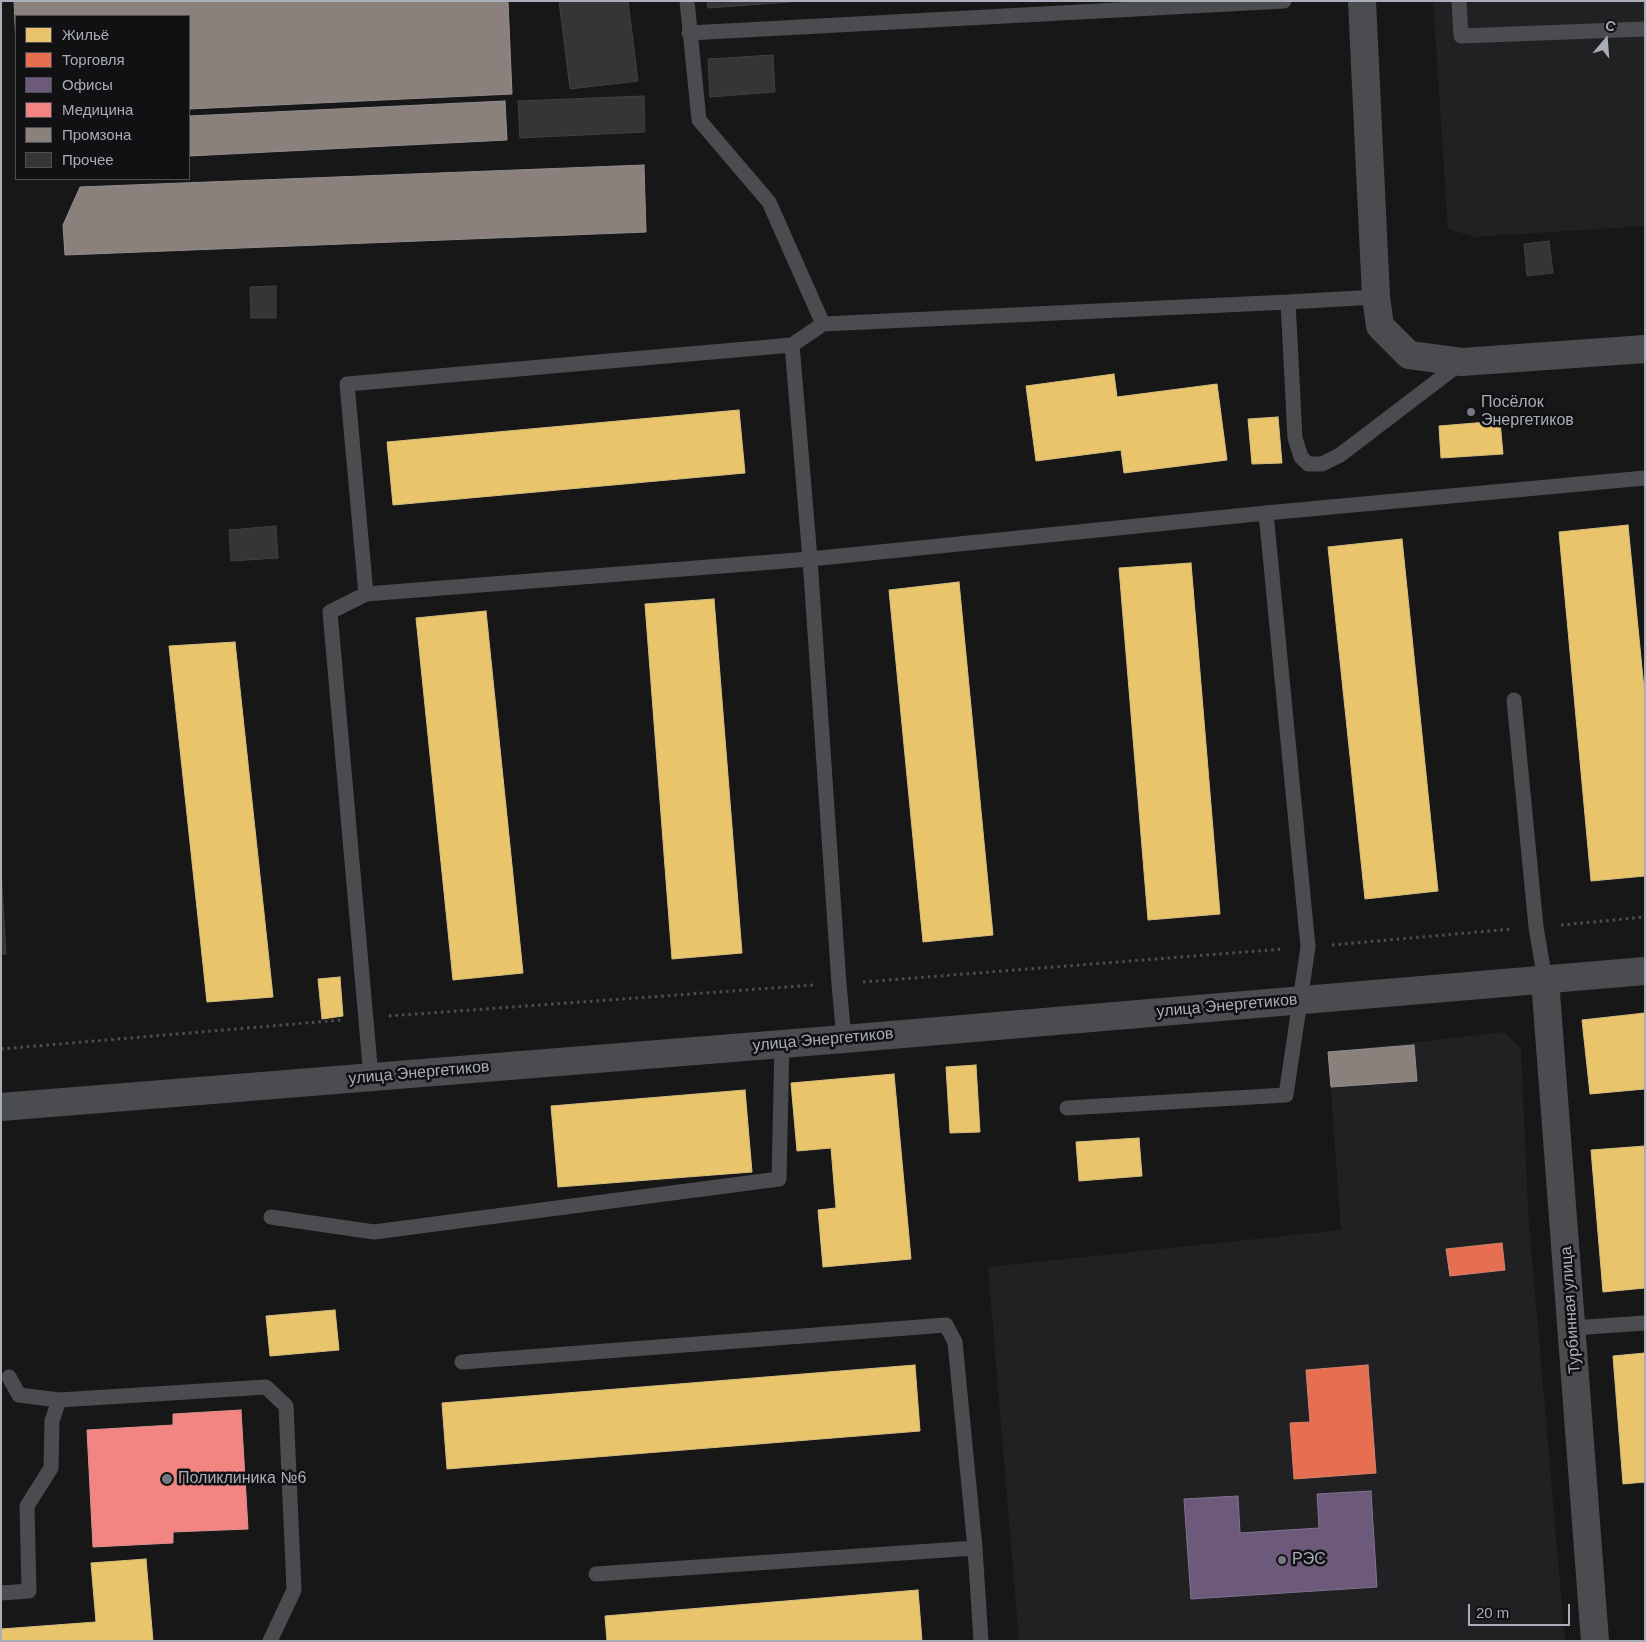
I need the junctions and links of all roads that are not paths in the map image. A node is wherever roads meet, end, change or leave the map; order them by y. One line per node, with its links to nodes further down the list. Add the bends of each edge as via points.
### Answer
1 (686, 1): 6 (lane)
2 (1284, 1): 6 (lane)
3 (1362, 1): 7 (street)
4 (1459, 1): 5 (lane, via 1461,36)
5 (1645, 29)
6 (689, 33): 9 (lane, via 699,120 769,202)
7 (1376, 297): 8 (lane); 12 (street, via 1380,326 1409,355)
8 (1288, 302): 9 (lane); 12 (lane, via 1295,438 1301,457 1308,464 1322,464 1340,455)
9 (823, 324): 10 (lane)
10 (792, 345): 15 (lane); 16 (lane, via 347,384)
11 (1645, 349): 12 (street)
12 (1462, 362)
13 (1645, 478): 14 (lane)
14 (1266, 513): 15 (lane); 20 (lane, via 1308,947)
15 (810, 559): 16 (lane); 21 (lane)
16 (366, 594): 23 (lane, via 330,612)
17 (1514, 700): 19 (lane, via 1536,927)
18 (1645, 971): 19 (street, улица Энергетиков)
19 (1545, 980): 20 (street, улица Энергетиков); 28 (street, Турбинная улица)
20 (1301, 1000): 21 (street, улица Энергетиков); 25 (lane, via 1286,1095)
21 (844, 1039): 22 (street, улица Энергетиков)
22 (782, 1043): 23 (street, улица Энергетиков); 26 (lane, via 779,1179 374,1232)
23 (371, 1077): 24 (street, улица Энергетиков)
24 (1, 1106)
25 (1067, 1108)
26 (271, 1217)
27 (1645, 1323): 28 (lane)
28 (1572, 1328): 37 (street, Турбинная улица)
29 (462, 1362): 32 (lane, via 946,1325 955,1342)
30 (9, 1377): 31 (lane, via 19,1395)
31 (59, 1400): 34 (lane, via 52,1421 51,1468 27,1506 28,1591); 35 (lane, via 266,1387 286,1406 294,1590)
32 (975, 1548): 33 (lane); 36 (lane)
33 (596, 1574)
34 (1, 1593)
35 (270, 1641)
36 (981, 1641)
37 (1595, 1641)

